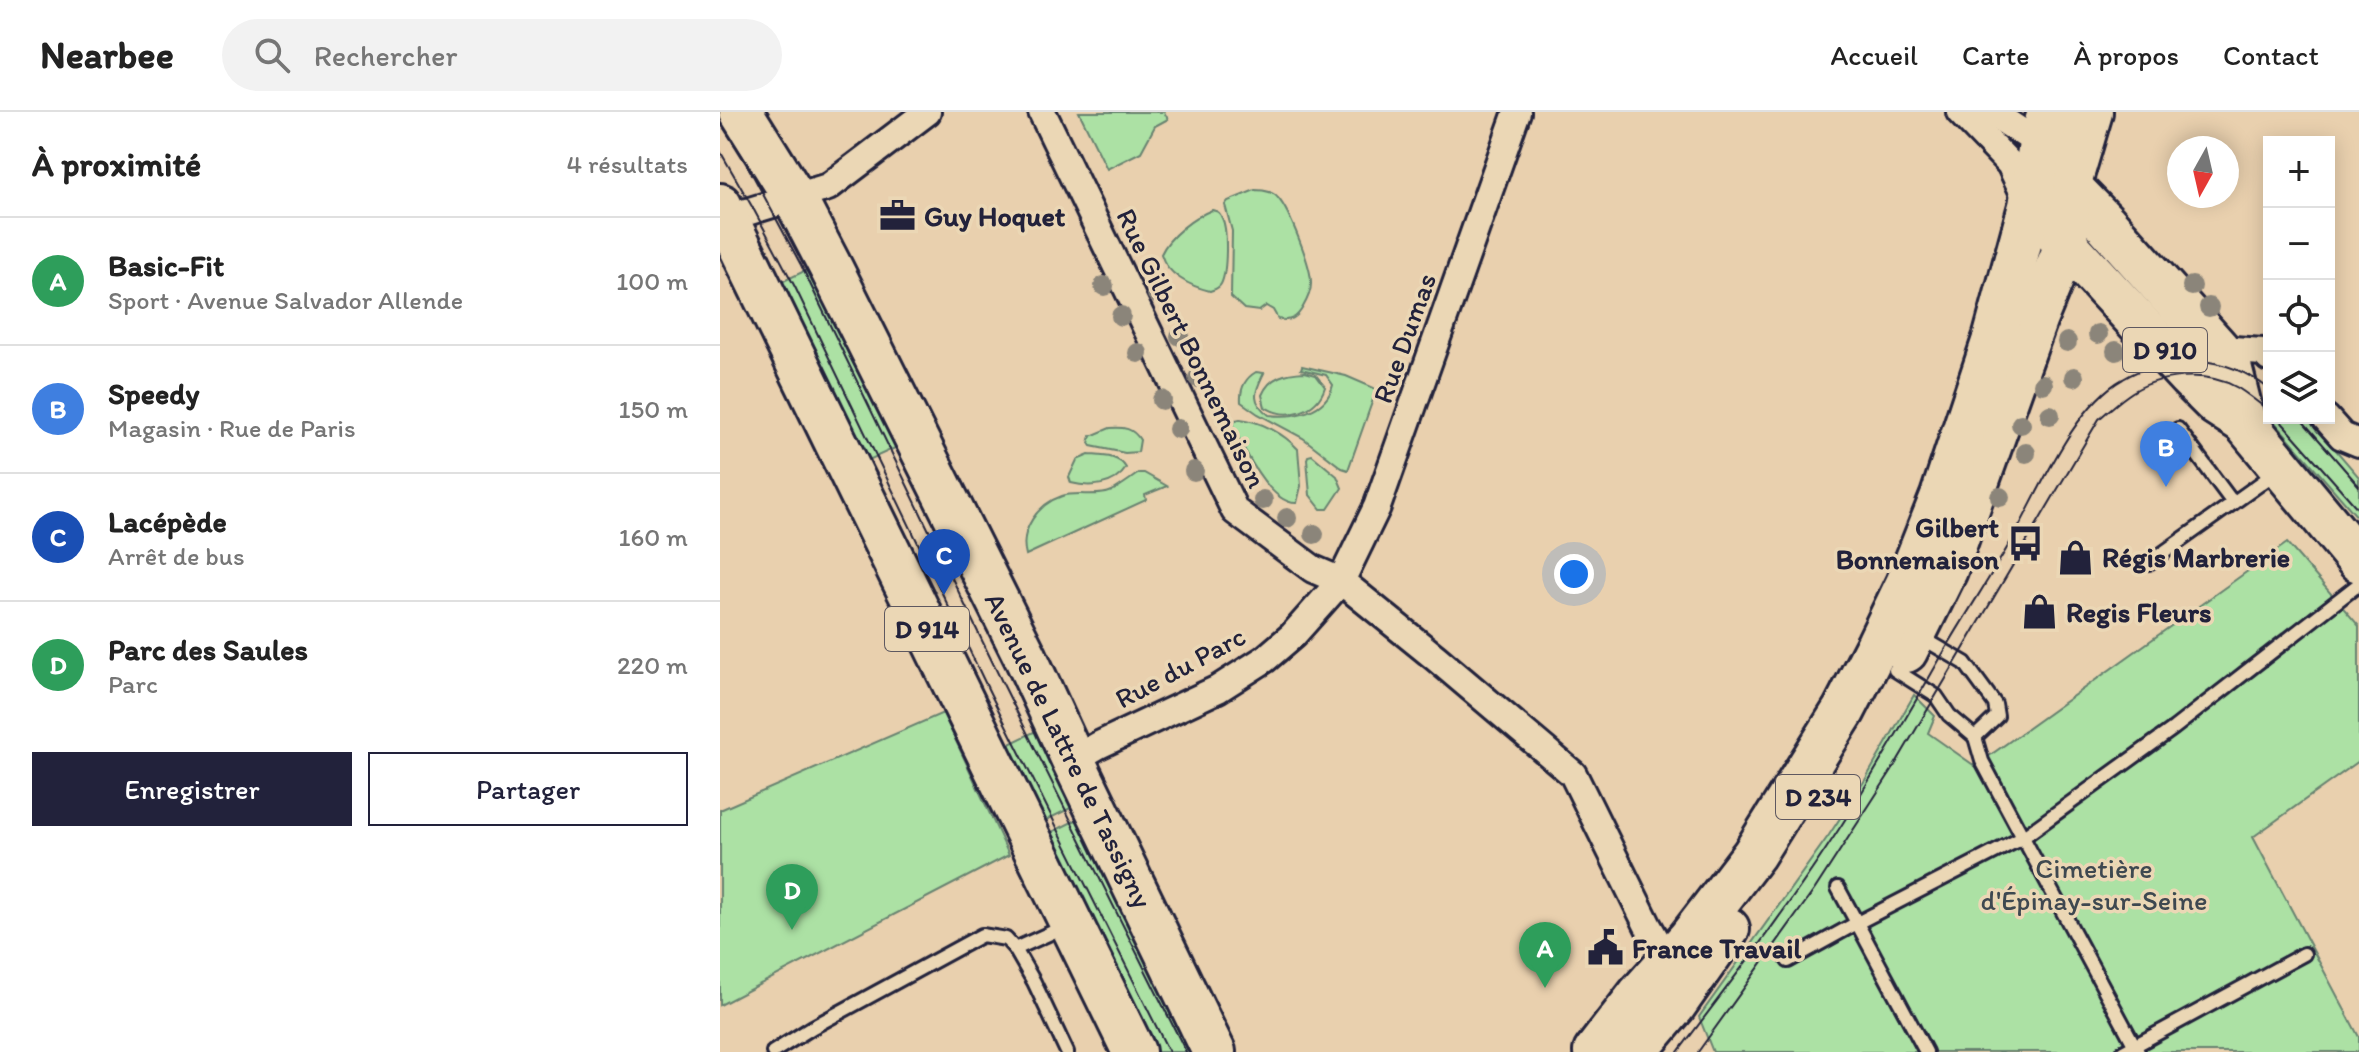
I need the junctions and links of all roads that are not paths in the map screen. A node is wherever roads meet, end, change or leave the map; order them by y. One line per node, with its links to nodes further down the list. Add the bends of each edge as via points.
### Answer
1 (741, 112): 10 (main road, Avenue de Lattre de Tassigny / D 914)
2 (927, 112): 10 (street, via 828,187)
3 (1042, 112): 22 (street, Rue Gilbert Bonnemaison, via 1235,511 1313,569)
4 (1517, 112): 22 (street, Rue Dumas, via 1386,483)
5 (1960, 112): 11 (street, via 2010,164)
6 (1991, 112): 8 (street)
7 (2091, 112): 9 (main road)
8 (2044, 128): 9 (main road, D 910); 11 (main road)
9 (2069, 186): 13 (main road); 14 (main road, D 910)
10 (794, 197): 12 (street); 27 (main road, Avenue de Lattre de Tassigny / D 914)
11 (2030, 206): 13 (main road, D 910); 34 (main road, D 234, via 1953,466 1896,608 1844,710 1754,854)
12 (722, 215): 31 (main road, D 914)
13 (2066, 245): 16 (main road, D 910, via 2216,404); 24 (main road, D 234, via 1946,570)
14 (2218, 349): 15 (street); 16 (main road, D 910, via 2230,366)
15 (2263, 352)
16 (2244, 422): 18 (main road, D 910)
17 (2178, 429): 19 (lane)
18 (2281, 469): 19 (lane); 20 (main road, D 910)
19 (2233, 503): 21 (lane)
20 (2359, 561)
21 (2149, 563)
22 (1341, 581): 27 (street, Rue du Parc, via 1265,659 1218,689); 34 (street, Rue Gilbert Bonnemaison, via 1573,774)
23 (2359, 584): 28 (lane)
24 (1915, 634): 25 (main road, D 234); 26 (lane, via 1965,663 1995,704 1997,716)
25 (1895, 670): 26 (lane, via 1936,696); 42 (main road, D 234, via 1780,858)
26 (1975, 737): 28 (lane)
27 (1073, 760): 40 (main road, Avenue de Lattre de Tassigny / D 914)
28 (2022, 838): 30 (lane); 36 (lane)
29 (1838, 888): 30 (lane)
30 (1857, 923): 35 (lane); 43 (lane)
31 (1071, 924): 32 (lane); 39 (main road, D 914)
32 (1015, 949): 37 (lane, via 1006,939 982,935); 38 (lane)
33 (2304, 954): 36 (lane)
34 (1668, 961): 41 (main road, D 234)
35 (1788, 961)
36 (2132, 1050)
37 (773, 1052)
38 (1067, 1052)
39 (1134, 1052)
40 (1214, 1052)
41 (1595, 1052)
42 (1635, 1052)
43 (1926, 1052)

